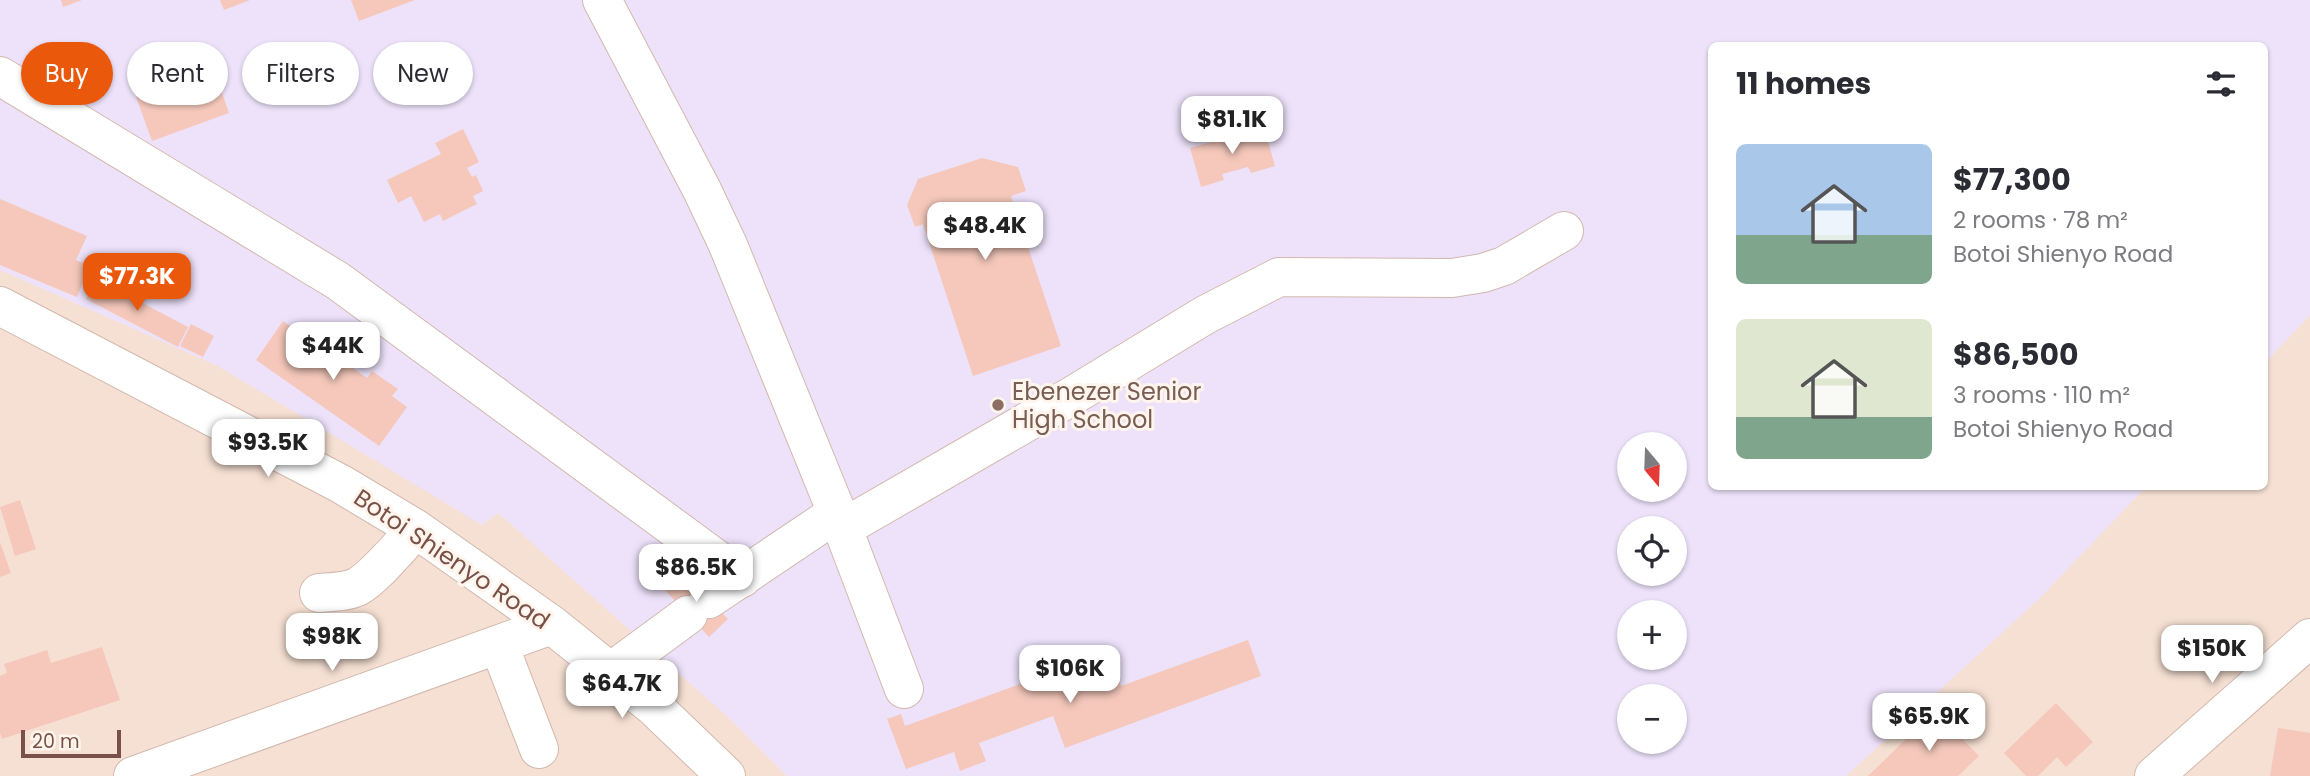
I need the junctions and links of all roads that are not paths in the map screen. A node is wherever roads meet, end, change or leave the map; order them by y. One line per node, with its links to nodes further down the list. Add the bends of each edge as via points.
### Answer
1 (602, 0): 5 (street, via 702,190)
2 (0, 76): 7 (street, via 338,281)
3 (1564, 232): 5 (street, via 1504,266 1473,275 1279,277)
4 (8, 317): 6 (street, Botoi Shienyo Road, via 341,484)
5 (840, 521): 7 (street); 13 (street)
6 (416, 529): 8 (street, via 357,587); 9 (street, Botoi Shienyo Road)
7 (742, 578): 12 (street)
8 (319, 593)
9 (552, 625): 11 (street); 12 (street, Botoi Shienyo Road)
10 (2310, 638): 17 (street)
11 (499, 645): 14 (street); 15 (street)
12 (609, 673): 16 (street, Botoi Shienyo Road, via 654,707)
13 (904, 689)
14 (539, 749)
15 (133, 776)
16 (726, 776)
17 (2154, 776)

